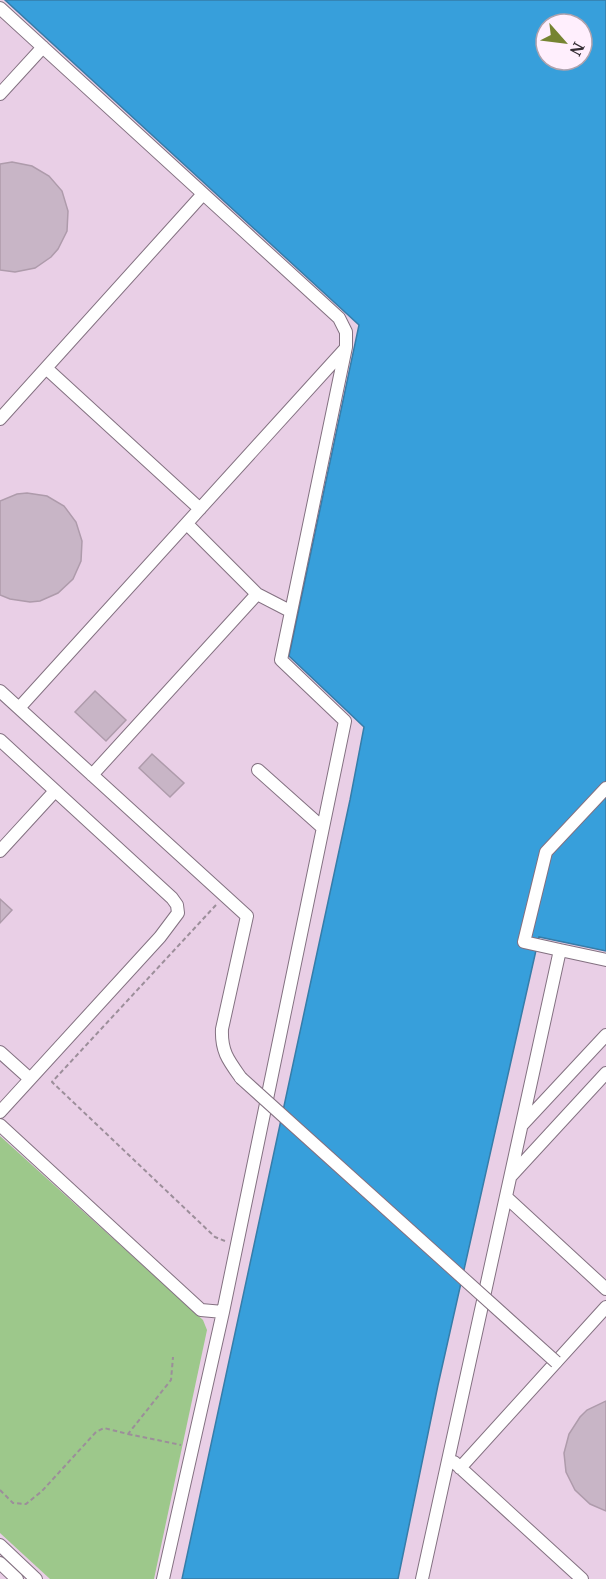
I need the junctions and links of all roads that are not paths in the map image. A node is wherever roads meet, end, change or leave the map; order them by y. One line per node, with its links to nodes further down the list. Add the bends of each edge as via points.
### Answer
1 (0, 8): 2 (street)
2 (43, 47): 3 (street); 4 (street)
3 (0, 93)
4 (203, 194): 5 (street, via 339,318 346,332); 6 (street)
5 (346, 347): 8 (street); 11 (street)
6 (46, 368): 7 (street); 8 (street)
7 (0, 419)
8 (200, 509): 9 (street)
9 (186, 524): 10 (street); 13 (street)
10 (257, 594): 11 (street); 16 (street)
11 (290, 611): 19 (street, via 281,660 345,721)
12 (0, 691): 13 (street)
13 (19, 708): 16 (street)
14 (0, 740): 18 (street)
15 (258, 770): 19 (street)
16 (92, 774): 35 (street, bridge, via 247,916 222,1029 228,1061 241,1078)
17 (606, 788): 21 (street, via 546,852 524,942)
18 (56, 791): 20 (street); 26 (street, via 172,898 178,913)
19 (323, 828): 34 (street)
20 (0, 851)
21 (560, 950): 22 (street); 29 (street)
22 (606, 960)
23 (606, 1035): 29 (street)
24 (0, 1052): 26 (street)
25 (606, 1073): 30 (street)
26 (29, 1078): 27 (street)
27 (0, 1112)
28 (0, 1125): 34 (street, via 201,1310)
29 (521, 1125): 30 (street)
30 (511, 1176): 31 (street)
31 (506, 1197): 32 (street); 36 (street)
32 (606, 1289)
33 (606, 1307): 35 (street)
34 (223, 1312): 42 (street)
35 (556, 1362): 37 (street)
36 (450, 1458): 37 (street); 43 (street)
37 (460, 1468): 44 (street)
38 (0, 1545): 41 (street)
39 (0, 1563): 40 (street)
40 (17, 1579)
41 (36, 1579)
42 (163, 1579)
43 (422, 1579)
44 (582, 1579)

